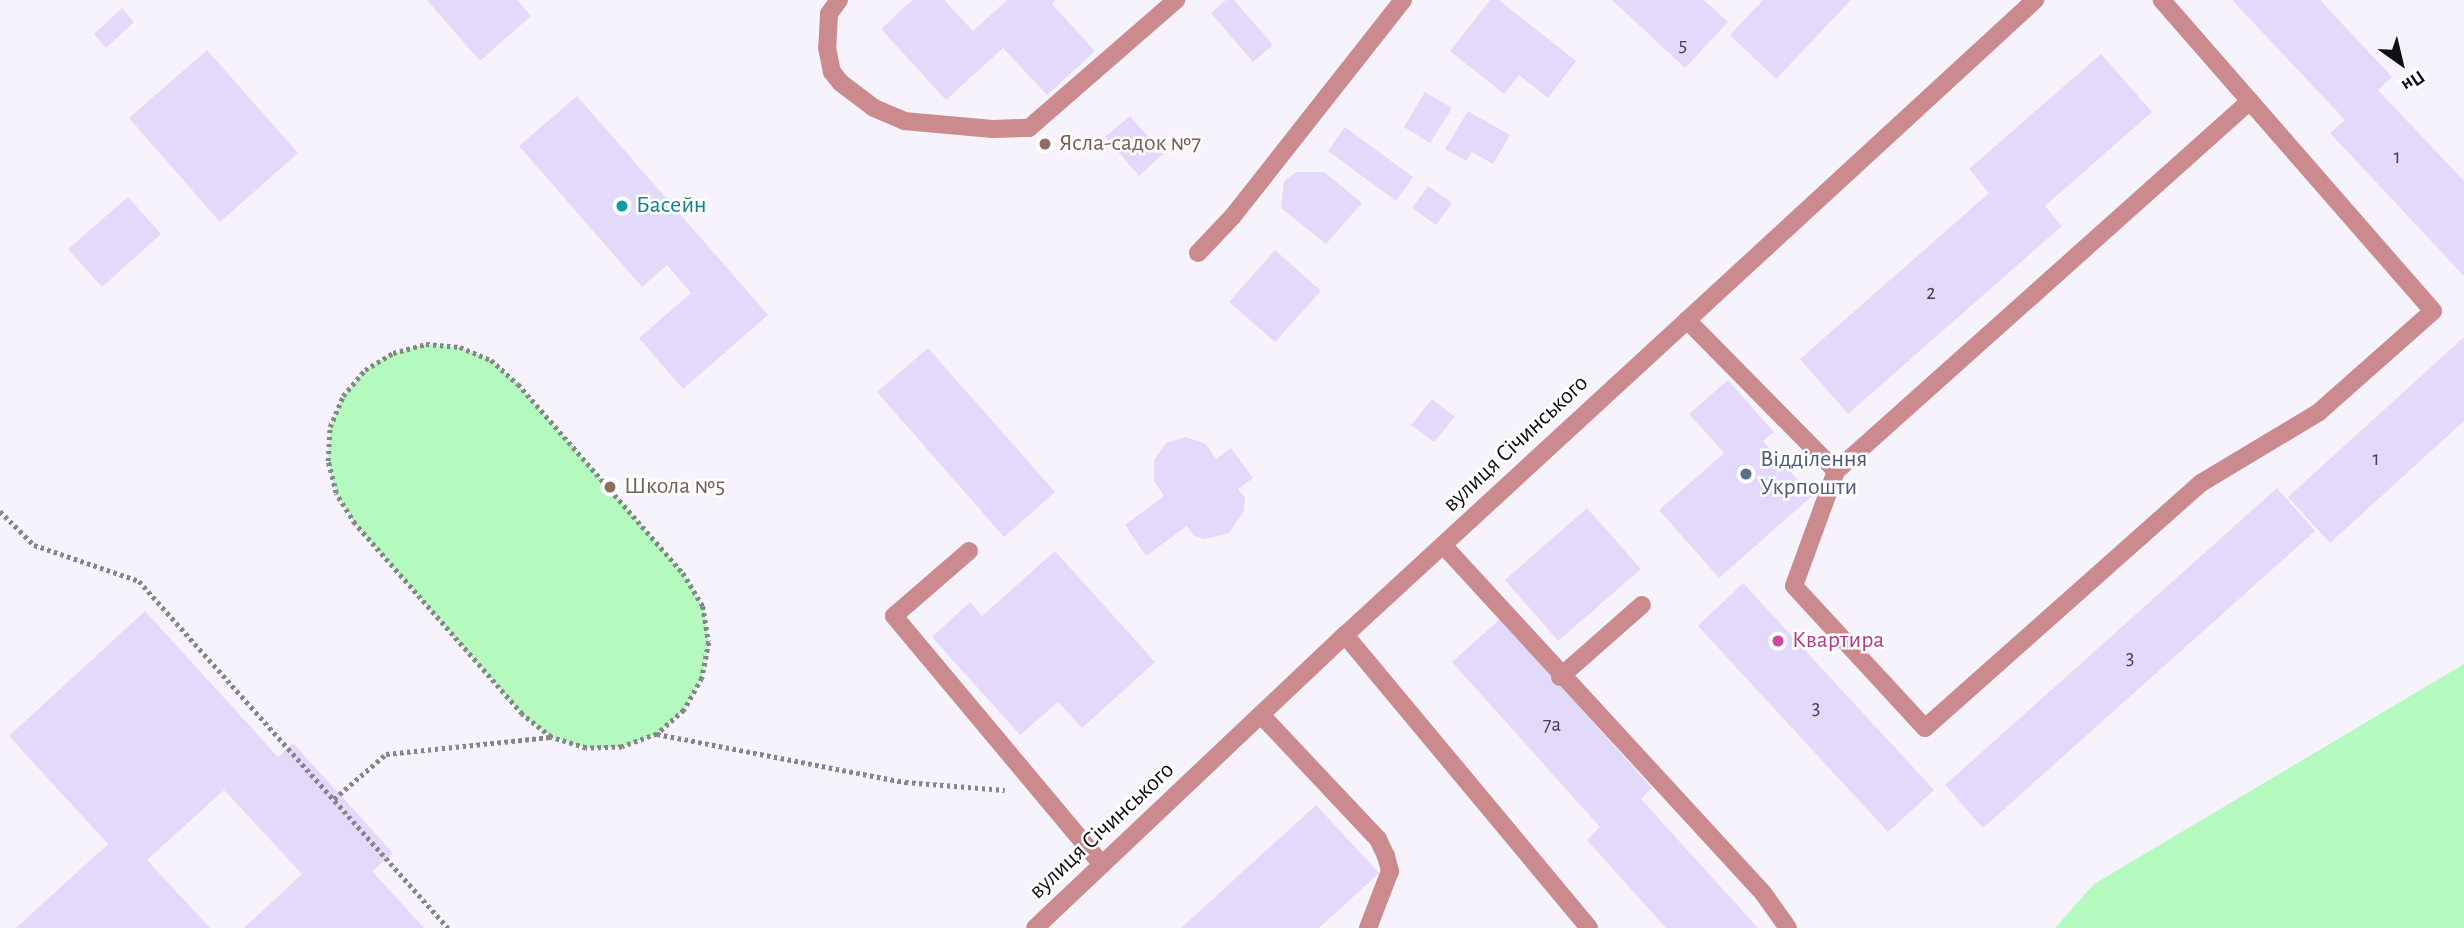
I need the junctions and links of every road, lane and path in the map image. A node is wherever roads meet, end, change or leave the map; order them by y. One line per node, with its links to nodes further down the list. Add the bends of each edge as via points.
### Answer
1 (839, 0): 2 (street, via 829,14 827,47 832,72 841,83 874,108 904,121 993,130 1028,128)
2 (1176, 0)
3 (1403, 0): 7 (street, via 1233,216)
4 (2035, 0): 8 (street, вулиця Січинського)
5 (2162, 0): 6 (street)
6 (2249, 101): 9 (street); 9 (street, via 2433,311 2319,412 2201,483 1925,728 1794,586)
7 (1198, 253)
8 (1686, 320): 9 (street); 11 (street, вулиця Січинського)
9 (1836, 471)
10 (0, 511): 20 (path, via 34,545 139,581)
11 (1443, 545): 14 (street, вулиця Січинського); 15 (street)
12 (969, 551): 19 (street, via 894,616)
13 (1642, 605): 15 (street)
14 (1345, 635): 16 (street, вулиця Січинського); 25 (street)
15 (1560, 677): 26 (street, via 1763,893)
16 (1262, 716): 21 (street, вулиця Січинського); 24 (street, via 1378,839 1390,871)
17 (657, 734): 18 (path, via 610,747 586,748); 18 (path, via 684,710 702,678 709,642 703,606 683,573 518,384 491,360 460,347 426,344 393,353 365,370 343,396 334,417 328,461 336,493 355,524 522,714); 19 (path, via 905,782)
18 (551, 737): 20 (path, via 386,754)
19 (1041, 793): 21 (street)
20 (334, 799): 22 (path)
21 (1102, 865): 23 (street, вулиця Січинського)
22 (448, 928)
23 (1035, 928)
24 (1368, 928)
25 (1589, 928)
26 (1788, 928)

